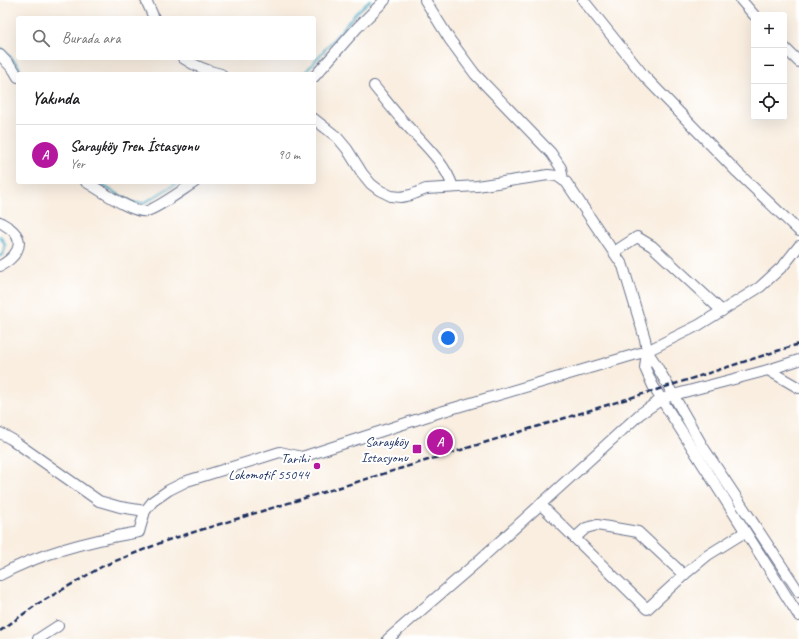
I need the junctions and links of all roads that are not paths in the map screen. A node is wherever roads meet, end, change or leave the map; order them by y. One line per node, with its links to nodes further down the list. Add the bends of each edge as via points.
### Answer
1 (146, 0): 7 (street)
2 (385, 0): 14 (street)
3 (425, 0): 17 (street, via 475,74 559,162)
4 (583, 0): 22 (street, via 644,76 737,172)
5 (741, 0): 6 (street)
6 (751, 12)
7 (153, 16)
8 (785, 48): 11 (street)
9 (0, 54): 13 (street)
10 (186, 60): 12 (street)
11 (799, 62)
12 (214, 72)
13 (16, 74)
14 (316, 75)
15 (374, 86): 20 (street, via 444,167)
16 (316, 121): 20 (street, via 337,137 371,184 386,194 401,197 426,189)
17 (562, 180): 20 (street, via 557,176 548,175 477,186); 24 (street, via 566,182)
18 (89, 184): 19 (street, via 133,209 142,211 153,209)
19 (192, 184)
20 (453, 187)
21 (0, 222): 25 (street, via 15,233 18,242 13,258)
22 (799, 231)
23 (799, 246): 26 (street, via 784,265 760,287)
24 (614, 252): 26 (street, via 637,237 652,246); 27 (street, via 623,266 645,339)
25 (0, 266)
26 (722, 311): 27 (street)
27 (646, 351): 31 (street); 32 (street, via 645,368); 35 (street, via 302,456 280,452 187,481 153,501)
28 (799, 360): 29 (street)
29 (768, 370): 30 (street); 31 (street)
30 (799, 388)
31 (672, 395): 32 (street); 40 (street)
32 (662, 399): 34 (street, via 640,414); 36 (street)
33 (0, 433): 35 (street, via 99,501 120,508)
34 (540, 504): 37 (street); 44 (street)
35 (145, 511): 38 (street, via 139,532 75,547 33,560)
36 (745, 532): 39 (street, via 708,555); 41 (street)
37 (575, 538): 39 (street, via 586,528 597,525 638,532); 39 (street, via 647,609)
38 (0, 575)
39 (684, 575)
40 (799, 592)
41 (799, 616)
42 (58, 626): 43 (street)
43 (38, 639)
44 (388, 639)

